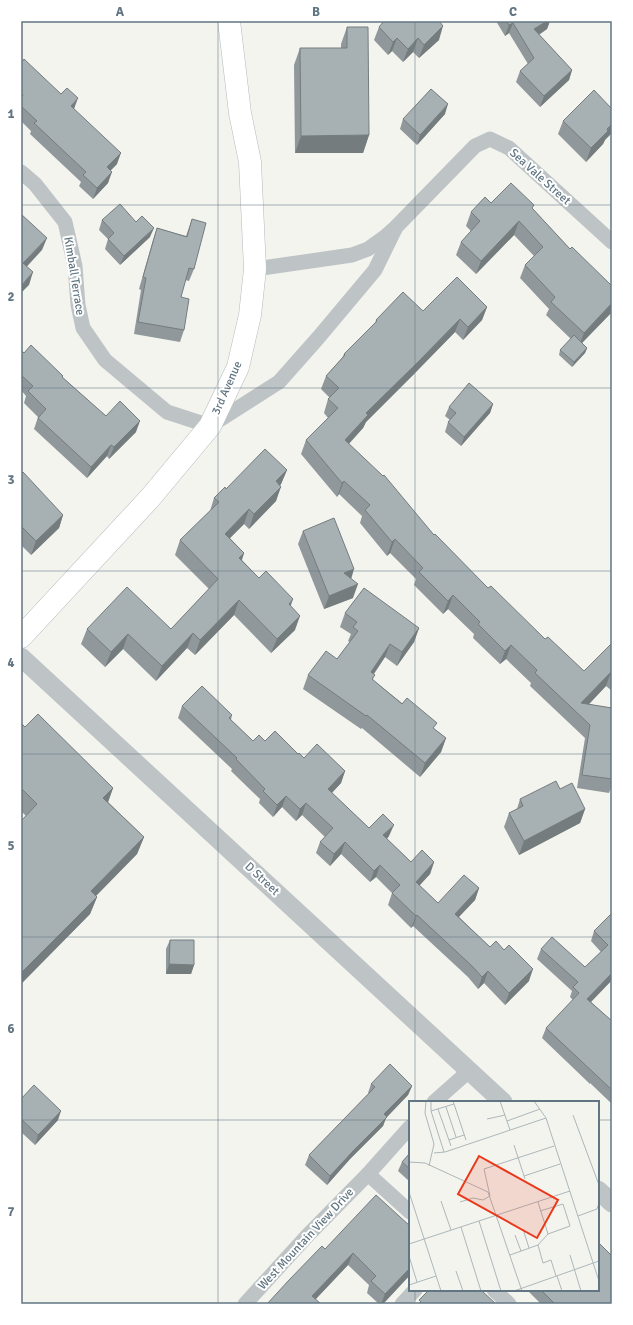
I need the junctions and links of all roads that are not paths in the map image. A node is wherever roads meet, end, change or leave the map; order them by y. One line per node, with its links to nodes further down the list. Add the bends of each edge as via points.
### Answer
1 (229, 21): 5 (main road, 3rd Avenue, via 240,113 250,162)
2 (21, 172): 6 (street, Kimball Terrace, via 35,184 65,222 75,266 78,305 83,328 104,360 167,412)
3 (396, 227): 4 (street, Sea Vale Street, via 475,146 490,139 509,148); 5 (street, Sea Vale Street, via 368,249 352,255); 6 (street, Sea Vale Street, via 374,270 279,382)
4 (612, 242)
5 (255, 269): 6 (main road, 3rd Avenue, via 250,315 238,368)
6 (210, 426): 7 (main road, 3rd Avenue, via 150,498)
7 (21, 637)
8 (21, 657): 9 (street, D Street)
9 (469, 1071): 10 (street); 11 (street, D Street)
10 (435, 1101)
11 (502, 1101)
12 (409, 1128): 13 (street, West Mountain View Drive)
13 (368, 1174): 16 (street); 19 (street, West Mountain View Drive)
14 (599, 1191): 15 (street)
15 (612, 1203)
16 (409, 1211)
17 (414, 1291): 20 (street)
18 (495, 1291): 21 (street)
19 (245, 1304)
20 (402, 1304)
21 (509, 1304)

